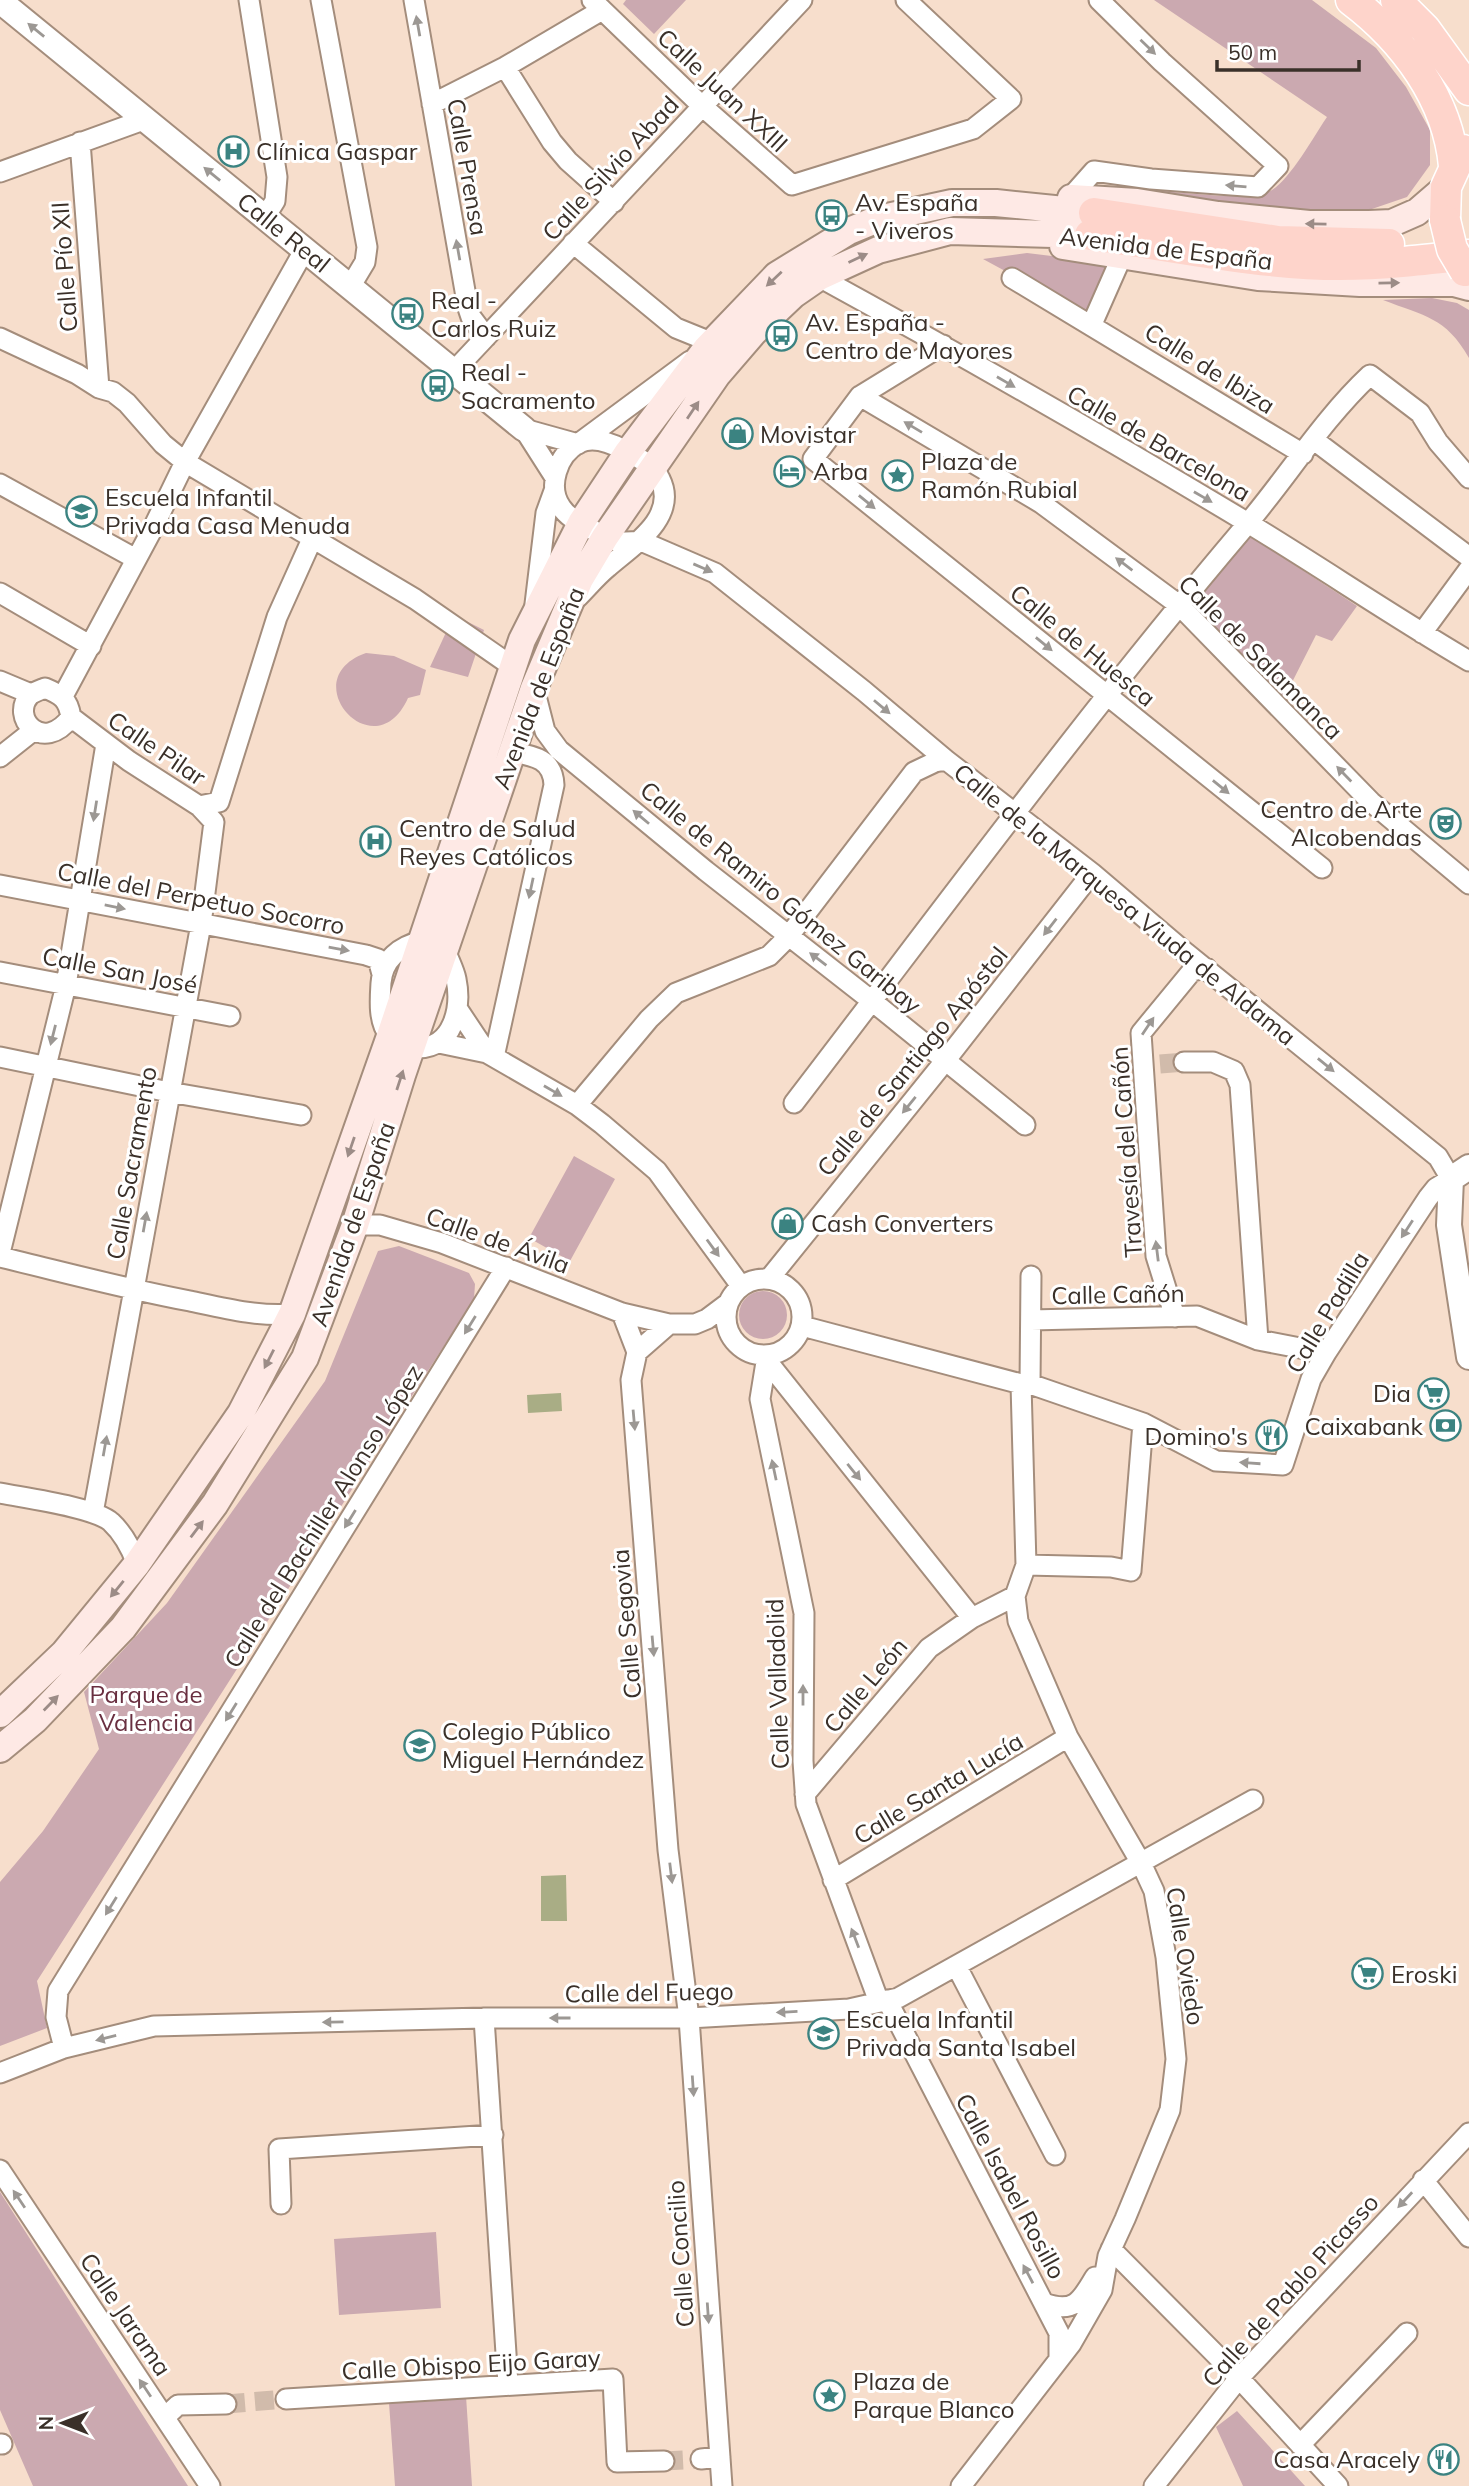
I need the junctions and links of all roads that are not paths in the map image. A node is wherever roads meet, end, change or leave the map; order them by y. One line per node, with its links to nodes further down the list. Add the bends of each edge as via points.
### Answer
1 (249, 0): 21 (street, via 276,177 275,201)
2 (321, 0): 30 (street, via 367,247 365,262)
3 (414, 0): 13 (street, Calle Prensa, one-way to 3)
4 (802, 0): 14 (street, Calle Silvio Abad)
5 (906, 0): 14 (street, Calle Juan XXIII, via 1012,99 973,129 792,186)
6 (1099, 0): 20 (street, one-way to 20, via 1278,166 1258,187 1094,171)
7 (1351, 0): 17 (main road, via 1377,20 1405,52 1438,100)
8 (1396, 0): 12 (main road, via 1425,29)
9 (0, 1): 15 (street, Calle Real, one-way to 9)
10 (597, 5): 11 (street); 14 (street, Calle Juan XXIII)
11 (505, 67): 13 (street); 19 (street, via 552,142)
12 (1469, 90)
13 (432, 104): 32 (street, Calle Prensa, one-way to 13, via 468,308)
14 (702, 106): 19 (street, Calle Silvio Abad)
15 (146, 119): 16 (street); 21 (street, Calle Real, one-way to 15)
16 (80, 142): 18 (street); 37 (street, Calle Pío XII)
17 (1456, 165): 20 (main road, one-way to 20, via 1417,212 1392,223 1309,224 1137,202); 22 (main road)
18 (3, 167)
19 (614, 202): 24 (street, Calle Silvio Abad)
20 (1084, 215): 22 (main road, Avenida de España, via 1278,241 1380,244); 23 (main road, Avenida de España); 27 (main road, Avenida de España, via 1278,261); 35 (main road, Avenida de España, one-way to 35, via 996,203 952,204 878,219 849,231 777,275)
21 (265, 217): 25 (street, Calle Real)
22 (1457, 228): 27 (main road, bridge, via 1452,249)
23 (1007, 232): 26 (main road); 28 (main road, Avenida de España, one-way to 23, via 914,238 950,231)
24 (573, 243): 32 (street, Calle Silvio Abad); 35 (street, via 676,328)
25 (304, 249): 30 (street, Calle Real); 43 (street)
26 (1122, 256): 27 (main road, one-way to 27, via 1258,277 1360,283 1454,283); 31 (street)
27 (1468, 272)
28 (819, 277): 34 (street, Calle de Barcelona); 44 (main road, Avenida de España, one-way to 28, via 717,376 754,332)
29 (1012, 278): 31 (street, Calle de Ibiza)
30 (350, 287): 36 (street, Calle Real)
31 (1091, 324): 41 (street, Calle de Ibiza)
32 (486, 337): 36 (street, Calle Silvio Abad)
33 (0, 338): 37 (street)
34 (943, 345): 38 (street); 49 (street, Calle de Barcelona, one-way to 49)
35 (710, 346): 40 (street); 42 (main road, Avenida de España)
36 (454, 371): 39 (street, Calle Real)
37 (99, 388): 43 (street, via 127,402)
38 (860, 396): 57 (street, Calle de Salamanca, one-way to 38, via 1041,503); 67 (street, Calle de Huesca, one-way to 67, via 813,459)
39 (524, 429): 40 (street); 47 (street, Calle Real)
40 (578, 443): 42 (street, via 612,443); 47 (street, via 565,456)
41 (1308, 447): 45 (street, via 1343,400 1370,374 1420,413); 49 (street); 53 (street, Calle de Ibiza)
42 (628, 452): 44 (street); 48 (main road, Avenida de España)
43 (185, 462): 50 (street); 54 (street)
44 (655, 467): 51 (main road, Avenida de España); 52 (street, via 664,486 663,506)
45 (1469, 478)
46 (0, 484): 54 (street)
47 (554, 484): 48 (street, Calle Real, via 561,507); 59 (street)
48 (581, 523): 51 (street, Calle Real); 59 (main road, Avenida de España)
49 (1248, 523): 57 (street); 60 (street, Calle de Barcelona)
50 (313, 537): 63 (street, via 415,598); 77 (street, via 277,617 219,802)
51 (605, 537): 52 (street, Calle de la Marquesa Viuda de Aldama, via 619,543); 58 (main road, Avenida de España)
52 (640, 541): 58 (street); 74 (street, Calle de la Marquesa Viuda de Aldama, one-way to 74, via 715,573)
53 (1469, 557)
54 (136, 559): 61 (street)
55 (1469, 569): 60 (street)
56 (0, 593): 61 (street)
57 (1179, 605): 67 (street); 82 (street, Calle de Salamanca, one-way to 57, via 1371,802)
58 (569, 607): 65 (main road, Avenida de España)
59 (533, 615): 63 (main road, Avenida de España)
60 (1422, 634): 62 (street, Calle de Barcelona)
61 (91, 646): 68 (street)
62 (1469, 661)
63 (513, 667): 87 (main road, Avenida de España)
64 (0, 681): 66 (street)
65 (534, 688): 72 (main road, Avenida de España); 75 (street, Calle de Ramiro Gómez Garibay, via 545,730 559,750)
66 (31, 694): 68 (street, via 45,688); 70 (street, via 24,705 24,718)
67 (1106, 695): 78 (street); 80 (street, Calle de Huesca, one-way to 80)
68 (63, 696): 69 (street)
69 (71, 717): 70 (street, via 62,729 46,735); 71 (street, Calle Pilar)
70 (34, 730): 73 (street)
71 (106, 744): 77 (street, Calle Pilar); 84 (street, one-way to 84)
72 (512, 752): 76 (street, via 539,757); 87 (main road, Avenida de España)
73 (0, 757)
74 (946, 760): 78 (street, Calle de la Marquesa Viuda de Aldama); 86 (street, via 914,772)
75 (578, 764): 76 (street); 86 (street, Calle de Ramiro Gómez Garibay, one-way to 75)
76 (553, 776): 98 (street, one-way to 98)
77 (199, 806): 79 (street, Calle Pilar)
78 (1016, 814): 81 (street, Calle de la Marquesa Viuda de Aldama); 92 (street)
79 (214, 822): 85 (street, Calle Sacramento)
80 (1322, 868)
81 (1093, 873): 88 (street, Calle de la Marquesa Viuda de Aldama); 100 (street, Calle de Santiago Apóstol, one-way to 100)
82 (1469, 884)
83 (0, 885): 84 (street, Calle del Perpetuo Socorro)
84 (80, 900): 85 (street, Calle del Perpetuo Socorro, one-way to 85); 91 (street)
85 (201, 924): 90 (street, Calle del Perpetuo Socorro, one-way to 90, via 366,954 378,959); 93 (street, Calle Sacramento)
86 (789, 937): 92 (street, Calle de Ramiro Gómez Garibay, one-way to 86); 105 (street, via 769,956 676,993)
87 (433, 945): 90 (street, via 406,945); 94 (street, via 456,979); 96 (main road, Avenida de España)
88 (1206, 968): 108 (street, Calle de la Marquesa Viuda de Aldama, one-way to 108); 119 (street, Travesía del Cañón, one-way to 88, via 1156,1256 1152,1065 1141,1033 1192,971)
89 (0, 972): 91 (street, Calle San José)
90 (382, 974): 96 (street, via 382,1021)
91 (66, 985): 93 (street, Calle San José); 102 (street, one-way to 102)
92 (872, 1001): 100 (street, Calle de Ramiro Gómez Garibay); 104 (street)
93 (185, 1008): 95 (street, Calle San José); 103 (street, Calle Sacramento)
94 (457, 1008): 97 (street, via 452,1027); 98 (street)
95 (230, 1016)
96 (401, 1042): 97 (street, via 425,1048); 109 (main road, Avenida de España, one-way to 96); 118 (main road, Avenida de España, one-way to 118)
97 (439, 1043): 98 (street)
98 (490, 1055): 105 (street, one-way to 105)
99 (0, 1057): 102 (street)
100 (945, 1061): 107 (street, Calle de Ramiro Gómez Garibay); 113 (street, Calle de Santiago Apóstol, one-way to 113)
101 (1184, 1062): 123 (street, via 1213,1062 1234,1071 1240,1085)
102 (46, 1065): 103 (street); 110 (street)
103 (169, 1092): 106 (street); 115 (street, Calle Sacramento, one-way to 103)
104 (794, 1103)
105 (578, 1105): 114 (street, one-way to 114, via 657,1171)
106 (301, 1115)
107 (1025, 1125)
108 (1460, 1173): 125 (street, Calle Padilla, one-way to 125, via 1428,1198); 127 (street, via 1449,1225)
109 (355, 1226): 111 (street, Calle de Ávila, via 380,1225); 138 (main road, Avenida de España, one-way to 109, via 35,1720 123,1628 215,1504 306,1358)
110 (0, 1255): 115 (street)
111 (506, 1267): 117 (street, Calle de Ávila); 147 (street, Calle del Bachiller Alonso López, one-way to 147, via 58,1991 56,2017)
112 (1031, 1276): 120 (street)
113 (769, 1279): 114 (street); 122 (street, via 780,1282 797,1298)
114 (741, 1286): 116 (street)
115 (133, 1290): 118 (street, via 233,1310); 131 (street, Calle Sacramento, one-way to 115)
116 (727, 1304): 121 (street, Calle de Ávila, via 695,1324); 126 (street, via 725,1315 732,1339 741,1348)
117 (622, 1313): 121 (street, Calle de Ávila); 124 (street)
118 (292, 1314): 132 (main road, Avenida de España, one-way to 132, via 241,1413)
119 (1175, 1317): 120 (street, Calle Cañón); 123 (street, Calle Cañón, via 1197,1316)
120 (1031, 1320): 128 (street)
121 (669, 1324): 124 (street)
122 (802, 1326): 126 (street, via 785,1349); 128 (street)
123 (1258, 1340): 125 (street, Calle Cañón)
124 (637, 1352): 146 (street, Calle Segovia, one-way to 146, via 632,1394 668,1850)
125 (1326, 1353): 129 (street, Calle Padilla, one-way to 129, via 1311,1379 1283,1465 1216,1461)
126 (765, 1357): 135 (street, one-way to 135); 139 (street, Calle Valladolid, one-way to 126, via 804,1613 760,1399)
127 (1469, 1357)
128 (1026, 1384): 129 (street); 133 (street)
129 (1143, 1423): 133 (street, via 1131,1571)
130 (0, 1493): 131 (street)
131 (93, 1513): 132 (street, via 109,1520 122,1535)
132 (137, 1564): 136 (main road, Avenida de España, one-way to 136, via 64,1653)
133 (1026, 1565): 134 (street)
134 (1015, 1596): 135 (street, Calle León); 137 (street, Calle Oviedo, via 1018,1621)
135 (972, 1618): 139 (street, Calle León, via 929,1648)
136 (0, 1714)
137 (1068, 1737): 141 (street, Calle Oviedo); 142 (street, Calle Santa Lucía)
138 (0, 1749)
139 (805, 1794): 142 (street, Calle Valladolid)
140 (1253, 1800): 141 (street, Calle del Fuego)
141 (1141, 1863): 143 (street, Calle del Fuego); 156 (street, Calle Oviedo, via 1154,1891 1176,2059 1170,2110)
142 (833, 1880): 144 (street, Calle Valladolid, one-way to 142)
143 (957, 1967): 144 (street, Calle del Fuego, via 898,1998); 151 (street)
144 (883, 2001): 146 (street, Calle del Fuego, one-way to 146, via 849,2009); 157 (street, Calle Isabel Rosillo, one-way to 144)
145 (484, 2018): 146 (street, Calle del Fuego, one-way to 145); 147 (street, Calle del Fuego, one-way to 147, via 154,2026); 150 (street)
146 (689, 2018): 168 (street, Calle Concilio, one-way to 168, via 711,2458)
147 (64, 2048): 148 (street, Calle del Fuego)
148 (0, 2073)
149 (1469, 2133): 153 (street, Calle de Pablo Picasso)
150 (493, 2135): 154 (street, via 279,2150); 161 (street)
151 (1055, 2155)
152 (0, 2171): 164 (street, Calle Jarama, one-way to 152)
153 (1423, 2180): 155 (street); 160 (street, Calle de Pablo Picasso, one-way to 160)
154 (281, 2204)
155 (1469, 2237)
156 (1109, 2254): 157 (street, via 1083,2297 1070,2307 1059,2309); 159 (street, via 1102,2290); 160 (street)
157 (1044, 2303): 159 (street, Calle Isabel Rosillo, via 1059,2333)
158 (1407, 2333): 165 (street)
159 (1059, 2359): 169 (street)
160 (1239, 2378): 165 (street); 170 (street, Calle de Pablo Picasso)
161 (508, 2384): 162 (street, Calle Obispo Eijo Garay); 166 (street, Calle Obispo Eijo Garay, via 613,2379 617,2462)
162 (286, 2399)
163 (226, 2404): 164 (street, via 178,2405)
164 (165, 2417): 167 (street, Calle Jarama)
165 (1300, 2445): 171 (street)
166 (664, 2461)
167 (209, 2486)
168 (722, 2486)
169 (961, 2486)
170 (1154, 2486)
171 (1338, 2486)

